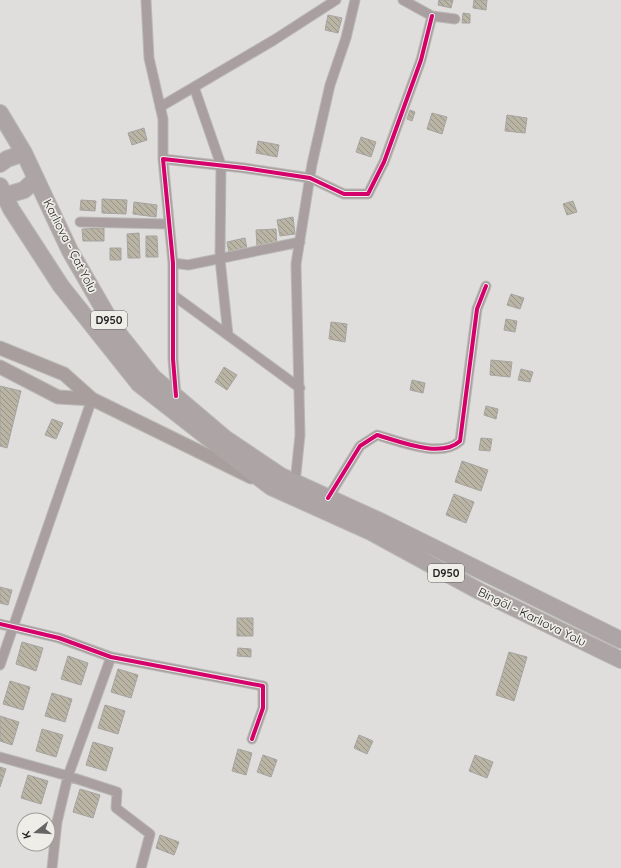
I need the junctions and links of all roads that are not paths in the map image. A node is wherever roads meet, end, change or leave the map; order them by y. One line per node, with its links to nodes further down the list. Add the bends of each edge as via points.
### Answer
1 (146, 0): 8 (street, via 149,58)
2 (336, 0): 7 (street)
3 (355, 0): 14 (street, via 346,38 330,85)
4 (403, 0): 5 (street)
5 (432, 16): 6 (street); 14 (street, via 421,60 384,162 368,194 344,194)
6 (455, 19)
7 (194, 87): 8 (street); 13 (street)
8 (160, 107): 11 (street, via 163,119)
9 (0, 113): 10 (highway, Karlıova - Çat Yolu / D950)
10 (24, 153): 12 (highway); 15 (highway, Karlıova - Çat Yolu / D950)
11 (163, 159): 13 (street); 20 (street)
12 (0, 164)
13 (221, 165): 14 (street); 22 (street)
14 (310, 178): 21 (street)
15 (36, 179): 16 (highway, via 24,190); 30 (highway, Karlıova - Çat Yolu / D950, via 70,251 115,329 153,377)
16 (2, 193): 18 (highway, Karlıova - Çat Yolu / D950)
17 (0, 214): 18 (highway)
18 (18, 221): 32 (highway, Karlıova - Çat Yolu / D950, via 61,286 139,384)
19 (80, 222): 20 (street)
20 (168, 224): 23 (street)
21 (300, 242): 22 (street); 29 (street, via 296,264)
22 (220, 259): 23 (street, via 188,265); 26 (street)
23 (173, 263): 25 (street)
24 (486, 286): 33 (street, via 477,309 460,441 454,447 429,449 377,435 360,446)
25 (173, 295): 26 (street); 30 (street)
26 (228, 335): 29 (street)
27 (0, 348): 31 (street, via 64,374)
28 (0, 367): 31 (street, via 58,397)
29 (300, 388): 32 (street, via 300,435)
30 (176, 396): 32 (highway, Karlıova - Çat Yolu / D950)
31 (92, 400): 32 (street); 35 (street)
32 (282, 482): 33 (highway, Bingöl - Karlıova Yolu / D950); 38 (highway, Bingöl - Karlıova Yolu / D950, via 479,592)
33 (328, 498): 36 (highway, Bingöl - Karlıova Yolu / D950)
34 (0, 624): 35 (street)
35 (14, 626): 37 (street, via 59,638); 39 (street)
36 (621, 640)
37 (111, 657): 40 (street, via 263,686 263,708); 42 (street)
38 (621, 660)
39 (0, 665)
40 (252, 739)
41 (0, 757): 42 (street)
42 (68, 776): 43 (street, via 57,822); 44 (street, via 117,792 116,808 150,834)
43 (52, 868)
44 (142, 868)

